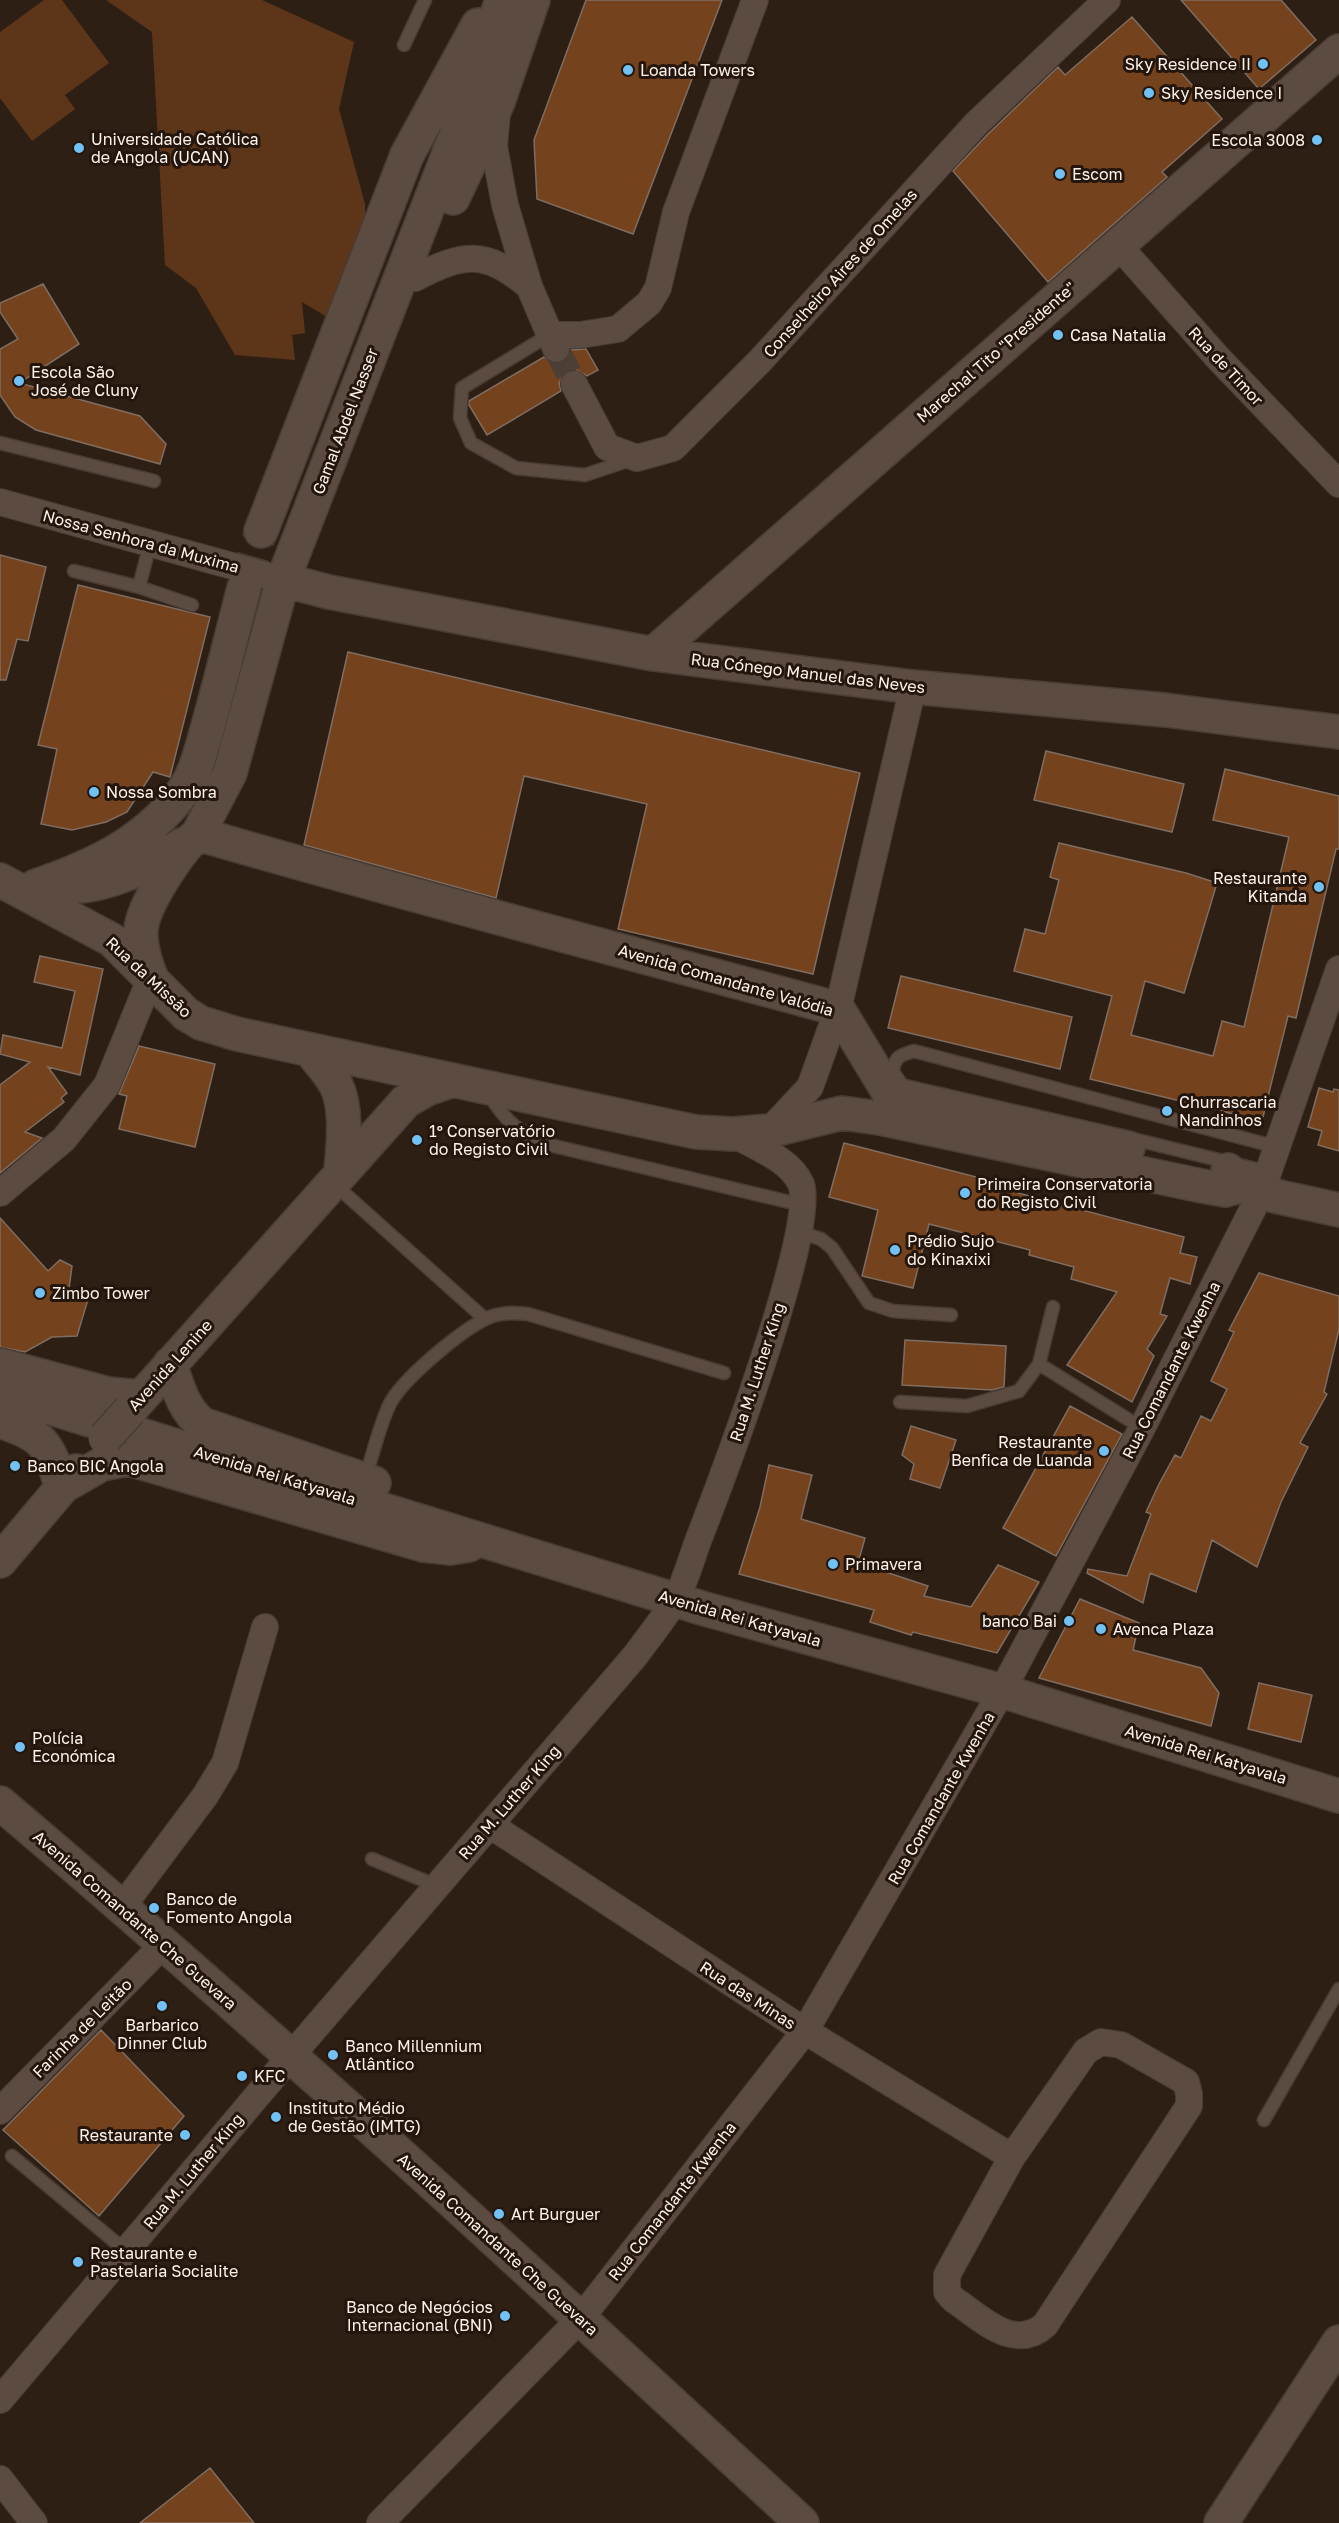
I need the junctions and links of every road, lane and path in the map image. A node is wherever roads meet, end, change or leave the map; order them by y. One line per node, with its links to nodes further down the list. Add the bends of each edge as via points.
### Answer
1 (425, 0): 7 (lane)
2 (492, 0): 20 (main road, via 407,155)
3 (502, 0): 23 (main road, Gamal Abdel Nasser, via 458,130)
4 (533, 0): 9 (main road, Gamal Abdel Nasser)
5 (756, 0): 13 (street, via 676,212 658,288 649,303 618,329)
6 (1107, 0): 16 (street, Conselheiro Aires de Omelas, via 976,124 759,362 672,448)
7 (404, 45)
8 (1339, 51): 10 (main road, Marechal Tito "Presidente")
9 (498, 102): 11 (main road, Gamal Abdel Nasser); 12 (street, via 494,146 498,176)
10 (1118, 245): 18 (street, Rua de Timor, via 1218,358); 27 (main road, Marechal Tito "Presidente")
11 (416, 278): 12 (street, via 452,260 470,256 510,270); 23 (main road, Gamal Abdel Nasser)
12 (529, 286): 13 (street)
13 (553, 343): 16 (lane, via 462,388 460,418 471,443 516,468 585,475)
14 (574, 384): 16 (street, via 607,447)
15 (0, 443): 17 (lane)
16 (637, 458)
17 (154, 481)
18 (1339, 484)
19 (0, 502): 21 (street, Nossa Senhora da Muxima)
20 (261, 531)
21 (150, 544): 23 (street, Nossa Senhora da Muxima); 24 (lane)
22 (74, 571): 24 (lane)
23 (290, 582): 27 (main road, Rua Cónego Manuel das Neves); 30 (main road, Gamal Abdel Nasser, via 230,773)
24 (139, 587): 26 (lane)
25 (244, 588): 32 (main road, via 193,774 178,798 108,858)
26 (192, 605)
27 (653, 654): 28 (main road, Rua Cónego Manuel das Neves)
28 (913, 687): 29 (main road, Rua Cónego Manuel das Neves, via 1165,710); 35 (street)
29 (1339, 732)
30 (195, 837): 32 (main road, via 117,880 85,886); 34 (main road, Gamal Abdel Nasser, via 143,917 141,942); 35 (main road, Avenida Comandante Valódia)
31 (0, 880): 32 (main road); 34 (main road, Rua da Missão, via 112,940)
32 (36, 886)
33 (1339, 969): 42 (street, Rua Comandante Kwenha)
34 (151, 976): 36 (main road, Rua da Missão, via 186,1014); 45 (street, via 107,1085 64,1139)
35 (838, 1010): 40 (street, via 810,1087); 44 (main road, Avenida Comandante Valódia, via 889,1093 1231,1171)
36 (237, 1034): 37 (main road, Avenida Comandante Valódia)
37 (310, 1050): 38 (main road, Avenida Comandante Valódia); 43 (main road, via 336,1085 341,1107 343,1139)
38 (453, 1080): 39 (main road, Avenida Comandante Valódia); 43 (main road, Avenida Lenine, via 406,1101)
39 (484, 1087): 41 (main road, Avenida Comandante Valódia, via 696,1132); 46 (lane, via 505,1119 528,1136 554,1146)
40 (769, 1131): 41 (main road, Avenida Comandante Valódia); 44 (main road, Avenida Comandante Valódia, via 843,1113 1225,1190)
41 (733, 1134): 46 (street, Rua M. Luther King, via 790,1167 802,1186)
42 (1277, 1147): 44 (street, Rua Comandante Kwenha); 44 (lane, via 914,1051 899,1055 894,1063 893,1072 901,1083)
43 (337, 1176): 51 (lane); 52 (main road, Avenida Lenine)
44 (1258, 1183): 47 (main road, Avenida Comandante Valódia); 60 (street, Rua Comandante Kwenha)
45 (0, 1193)
46 (802, 1205): 48 (street, Rua M. Luther King)
47 (1339, 1210)
48 (799, 1232): 50 (lane, via 821,1239 832,1248 869,1303 893,1311); 66 (street, Rua M. Luther King, via 761,1366)
49 (1053, 1307): 53 (lane)
50 (951, 1315)
51 (485, 1319): 55 (lane, via 508,1312 528,1314); 62 (lane, via 413,1374 391,1401)
52 (170, 1364): 58 (main road, Avenida Lenine); 62 (main road, via 183,1401 202,1424)
53 (1039, 1364): 57 (lane, via 1019,1391 990,1401 967,1406); 60 (lane)
54 (0, 1365): 58 (main road, Avenida Rei Katyavala, via 108,1394)
55 (724, 1373)
56 (0, 1392): 61 (main road)
57 (900, 1402)
58 (138, 1414): 61 (main road, Avenida Lenine, bridge); 64 (main road, Avenida Rei Katyavala)
59 (0, 1421): 63 (main road, via 39,1438 50,1452)
60 (1142, 1428): 68 (street, Rua Comandante Kwenha)
61 (97, 1429): 63 (main road, Avenida Lenine)
62 (365, 1480): 64 (main road, via 467,1517)
63 (62, 1487): 64 (main road, via 102,1464 129,1460 423,1545 451,1548); 65 (main road, Avenida Lenine)
64 (491, 1541): 66 (main road, Avenida Rei Katyavala)
65 (0, 1561)
66 (675, 1599): 68 (main road, Avenida Rei Katyavala); 71 (street, Rua M. Luther King, via 635,1656)
67 (265, 1627): 74 (street, via 225,1763)
68 (1002, 1691): 69 (main road, Avenida Rei Katyavala); 77 (street, Rua Comandante Kwenha)
69 (1339, 1796)
70 (0, 1803): 74 (main road, Avenida Comandante Che Guevara)
71 (490, 1825): 73 (street, Rua M. Luther King); 77 (street, Rua das Minas)
72 (372, 1859): 73 (lane)
73 (437, 1886): 78 (street, Rua M. Luther King)
74 (122, 1907): 75 (main road, Avenida Comandante Che Guevara)
75 (164, 1944): 78 (main road, Avenida Comandante Che Guevara); 79 (street, Farinha de Leitão)
76 (1339, 1989): 80 (lane)
77 (805, 2031): 82 (street, Rua das Minas); 84 (street, Rua Comandante Kwenha)
78 (290, 2057): 83 (street, Rua M. Luther King); 84 (main road, Avenida Comandante Che Guevara)
79 (0, 2111)
80 (1264, 2120)
81 (12, 2156): 83 (lane)
82 (1012, 2157): 82 (street, via 952,2262 946,2285 952,2299 1008,2335 1018,2337 1038,2331 1051,2317 1189,2106 1186,2082 1122,2045 1101,2042 1086,2051)
83 (126, 2251): 86 (street, Rua M. Luther King)
84 (581, 2318): 90 (street, Rua Comandante Kwenha); 91 (main road, Avenida Comandante Che Guevara)
85 (1339, 2342): 88 (main road)
86 (0, 2400)
87 (0, 2479): 89 (street)
88 (1227, 2521)
89 (34, 2523)
90 (380, 2523)
91 (802, 2523)

